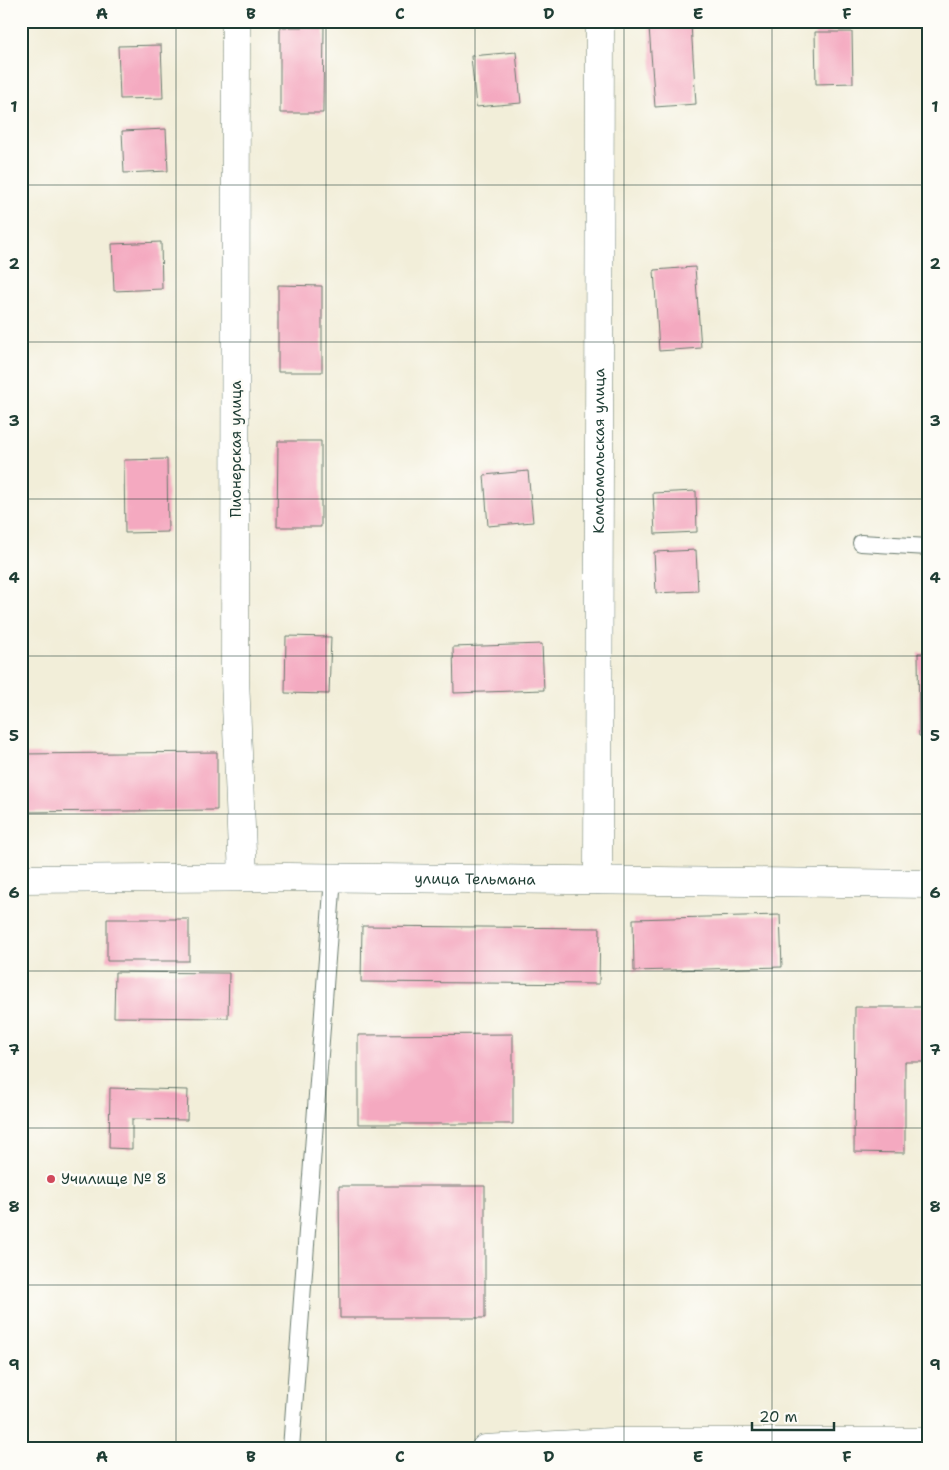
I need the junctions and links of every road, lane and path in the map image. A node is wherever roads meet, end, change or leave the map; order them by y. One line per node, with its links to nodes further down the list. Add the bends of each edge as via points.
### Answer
1 (236, 21): 5 (street, Пионерская улица, via 235,678)
2 (600, 21): 8 (street, Комсомольская улица)
3 (860, 543): 4 (lane)
4 (928, 547)
5 (243, 877): 6 (street, улица Тельмана); 7 (street, улица Тельмана)
6 (333, 877): 8 (street, улица Тельмана); 11 (lane)
7 (21, 879)
8 (598, 880): 9 (street, улица Тельмана)
9 (928, 884)
10 (928, 1442): 12 (street, via 611,1442)
11 (291, 1449)
12 (484, 1449)

